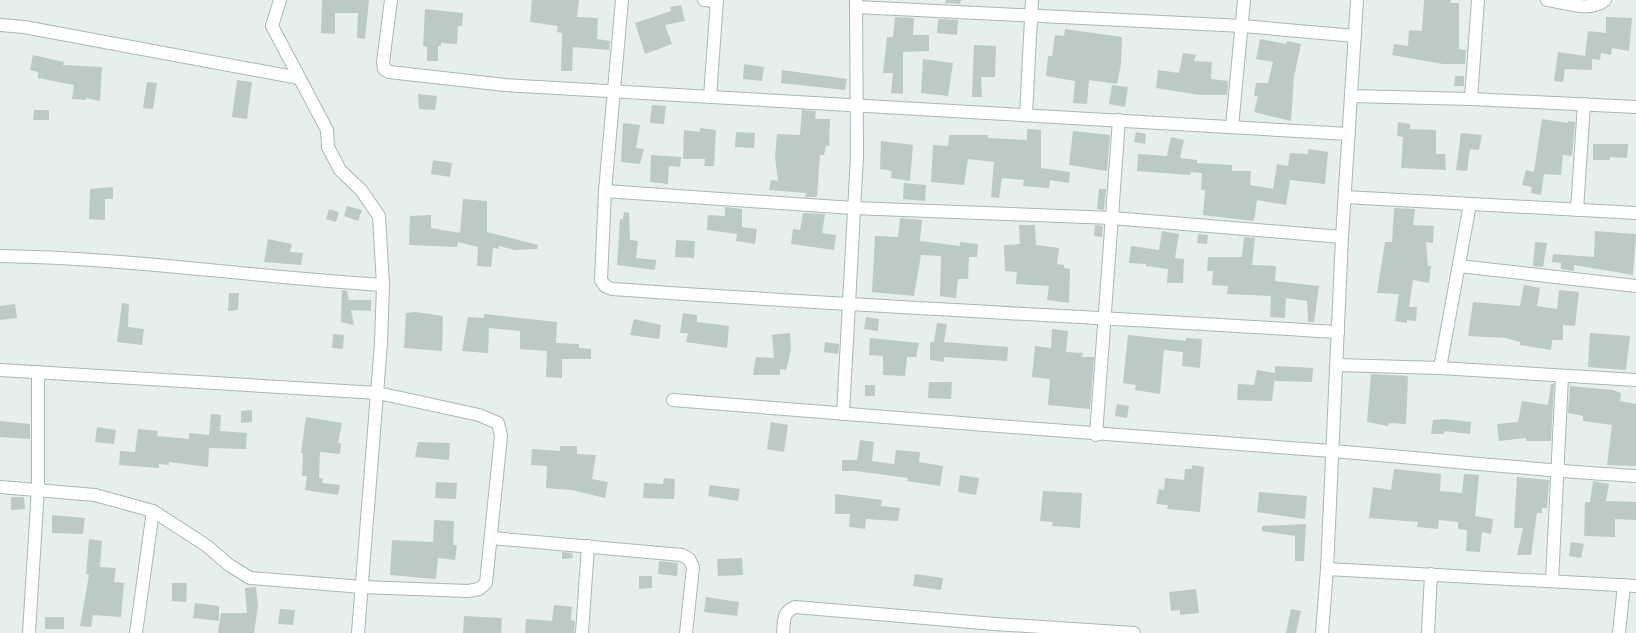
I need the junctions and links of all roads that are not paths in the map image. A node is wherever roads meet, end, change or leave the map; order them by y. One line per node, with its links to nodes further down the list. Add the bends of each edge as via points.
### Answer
1 (280, 0): 18 (street, via 272,26)
2 (391, 0): 19 (street, via 383,62 387,71 487,84)
3 (622, 0): 19 (street)
4 (704, 0): 5 (street)
5 (717, 0): 21 (street)
6 (1032, 0): 14 (street)
7 (1244, 0): 16 (street)
8 (1357, 0): 17 (street)
9 (1478, 0): 22 (street)
10 (1546, 0): 12 (street)
11 (1605, 0): 12 (street, via 1591,6)
12 (1565, 1)
13 (856, 4): 14 (street); 24 (street)
14 (1032, 15): 16 (street); 26 (street)
15 (0, 25): 18 (street)
16 (1243, 26): 17 (street); 28 (street)
17 (1355, 36): 20 (street)
18 (299, 78): 40 (street, via 327,130 328,147 340,170 379,216)
19 (612, 91): 21 (street); 30 (street)
20 (1351, 96): 22 (street); 29 (street)
21 (710, 97): 24 (street)
22 (1471, 99): 23 (street)
23 (1584, 104): 25 (street); 34 (street)
24 (856, 106): 26 (street); 33 (street)
25 (1636, 107)
26 (1026, 114): 27 (street)
27 (1118, 120): 28 (street); 36 (street)
28 (1232, 127): 29 (street)
29 (1349, 134): 31 (street)
30 (605, 192): 33 (street); 42 (street, via 601,280 605,286)
31 (1345, 197): 32 (street); 37 (street)
32 (1470, 204): 34 (street); 39 (street)
33 (853, 208): 36 (street); 42 (street)
34 (1577, 210): 35 (street)
35 (1636, 213)
36 (1112, 218): 37 (street); 43 (street)
37 (1342, 237): 44 (street)
38 (0, 256): 40 (street, via 126,260 296,279)
39 (1458, 266): 41 (street); 46 (street)
40 (383, 284): 51 (street)
41 (1636, 286)
42 (848, 306): 43 (street); 53 (street)
43 (1105, 318): 44 (street); 54 (street)
44 (1338, 332): 45 (street)
45 (1337, 365): 46 (street); 55 (street)
46 (1440, 368): 49 (street)
47 (0, 370): 48 (street)
48 (38, 372): 51 (street); 59 (street)
49 (1562, 376): 50 (street); 56 (street)
50 (1636, 380)
51 (378, 393): 61 (street, via 480,415 498,423 501,436); 67 (street)
52 (673, 400): 53 (street)
53 (843, 414): 54 (street)
54 (1096, 435): 55 (street)
55 (1333, 451): 56 (street); 63 (street)
56 (1559, 471): 57 (street); 65 (street)
57 (1636, 476)
58 (0, 487): 59 (street)
59 (38, 488): 60 (street, via 95,495); 69 (street)
60 (153, 511): 67 (street, via 250,578); 70 (street)
61 (492, 538): 62 (street); 67 (street, via 486,583 479,589 468,592)
62 (588, 546): 72 (street); 73 (street, via 689,558 693,566)
63 (1328, 569): 64 (street); 76 (street)
64 (1431, 574): 65 (street); 77 (street)
65 (1552, 581): 66 (street)
66 (1630, 586): 78 (street)
67 (362, 587): 71 (street)
68 (995, 629): 74 (street, via 795,607 787,610); 75 (street)
69 (29, 633)
70 (136, 633)
71 (358, 633)
72 (582, 633)
73 (686, 633)
74 (783, 633)
75 (1134, 633)
76 (1322, 633)
77 (1428, 633)
78 (1619, 633)

